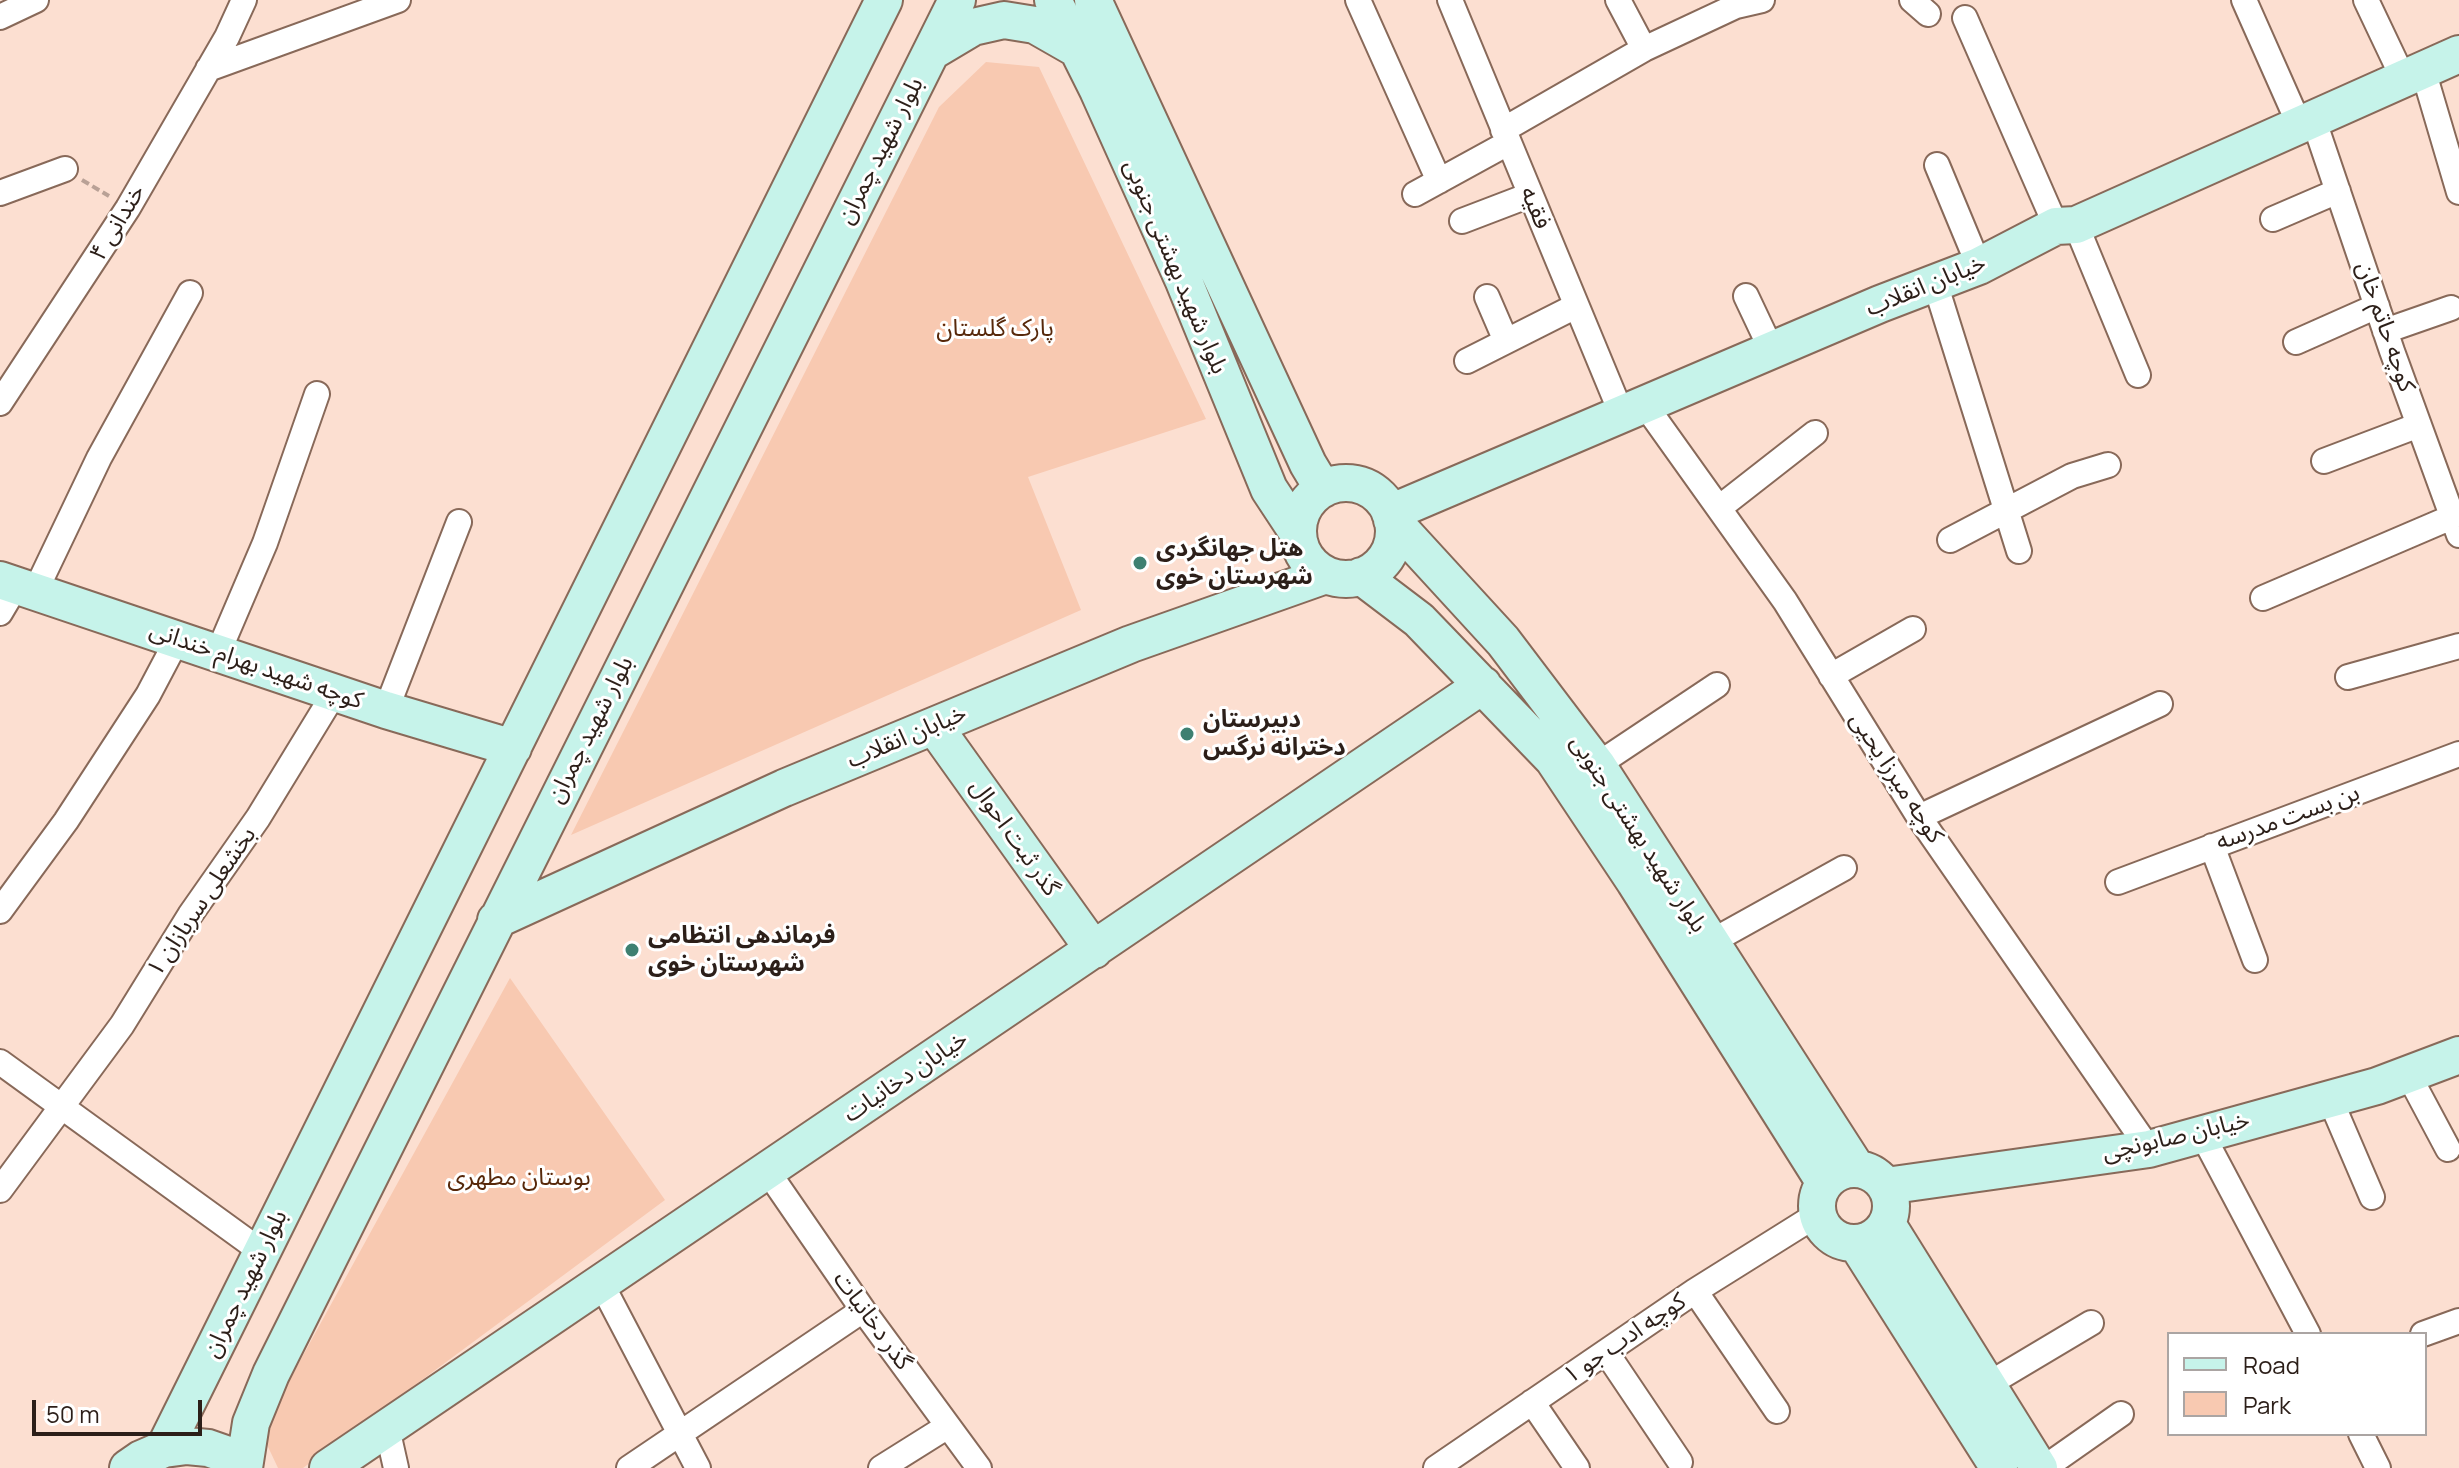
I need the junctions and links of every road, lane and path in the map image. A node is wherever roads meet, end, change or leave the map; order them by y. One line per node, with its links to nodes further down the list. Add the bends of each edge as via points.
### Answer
1 (36, 0): 14 (street)
2 (244, 0): 20 (street, خندانی ۴)
3 (398, 0): 20 (street)
4 (884, 0): 83 (main road, بلوار شهید چمران)
5 (957, 0): 18 (main road, بلوار شهید چمران)
6 (1053, 0): 16 (main road, بلوار شهید بهشتی جنوبی)
7 (1093, 0): 57 (main road, بلوار شهید بهشتی جنوبی)
8 (1358, 0): 26 (street)
9 (1450, 0): 23 (street, فقیه)
10 (1618, 0): 17 (street)
11 (1762, 0): 17 (street, via 1736,6)
12 (2244, 0): 22 (street, کوچه حاتم خان)
13 (2366, 0): 21 (street)
14 (0, 17)
15 (1965, 18): 35 (street)
16 (1077, 49): 18 (main road, via 1035,25 1004,20 973,27); 63 (main road, بلوار شهید بهشتی جنوبی, via 1183,279 1269,489)
17 (1644, 49): 23 (street)
18 (931, 52): 91 (main road, بلوار شهید چمران)
19 (2459, 54): 21 (main road, خیابان انقلاب)
20 (208, 69): 32 (street, خندانی ۴)
21 (2413, 74): 22 (main road, خیابان انقلاب); 28 (street)
22 (2306, 121): 27 (street, کوچه حاتم خان); 35 (main road, خیابان انقلاب)
23 (1506, 136): 26 (street); 31 (street, فقیه)
24 (1937, 165): 36 (street)
25 (65, 169): 29 (street); 32 (path)
26 (1439, 181): 30 (street)
27 (2338, 191): 33 (street); 42 (street, کوچه حاتم خان)
28 (2459, 192)
29 (0, 193)
30 (1415, 194)
31 (1530, 195): 34 (street); 41 (street, فقیه)
32 (128, 208): 51 (street, خندانی ۴)
33 (2273, 219)
34 (1462, 221)
35 (2066, 226): 36 (main road, خیابان انقلاب); 49 (street)
36 (1979, 266): 37 (main road, خیابان انقلاب)
37 (1935, 283): 47 (main road, خیابان انقلاب); 59 (street)
38 (190, 293): 68 (street, via 99,458)
39 (1746, 296): 47 (street)
40 (1487, 297): 45 (street)
41 (1576, 306): 45 (street); 52 (street, فقیه)
42 (2377, 306): 44 (street, کوچه حاتم خان); 46 (street)
43 (2451, 308): 44 (street)
44 (2385, 331): 53 (street, کوچه حاتم خان)
45 (1506, 341): 48 (street)
46 (2296, 342)
47 (1772, 351): 52 (main road, خیابان انقلاب)
48 (1467, 361)
49 (2138, 375)
50 (317, 394): 74 (street, via 265,543)
51 (0, 403)
52 (1633, 410): 58 (street, کوچه میرزا یحیی); 60 (main road, خیابان انقلاب)
53 (2419, 425): 55 (street); 62 (street, کوچه حاتم خان)
54 (1815, 433): 58 (street)
55 (2324, 461)
56 (2108, 465): 59 (street, via 2072,476)
57 (1323, 489): 60 (main road, via 1338,483 1369,489); 63 (main road, via 1304,507)
58 (1719, 508): 75 (street, کوچه میرزا یحیی)
59 (2006, 510): 64 (street); 65 (street)
60 (1391, 516): 66 (main road, via 1394,534 1384,560 1374,570); 67 (main road, بلوار شهید بهشتی جنوبی)
61 (459, 522): 81 (street)
62 (2455, 526): 69 (street)
63 (1298, 533): 66 (main road, via 1306,558)
64 (1950, 540)
65 (2019, 551)
66 (1343, 575): 70 (main road, بلوار شهید بهشتی جنوبی); 82 (main road, خیابان انقلاب, via 1131,644)
67 (1455, 586): 70 (main road, via 1424,594); 85 (main road, بلوار شهید بهشتی جنوبی)
68 (13, 593): 72 (main road, کوچه شهید بهرام خندانی)
69 (2263, 598)
70 (1419, 620): 77 (main road, بلوار شهید بهشتی جنوبی)
71 (1913, 629): 75 (street)
72 (177, 640): 74 (main road, کوچه شهید بهرام خندانی); 90 (street, via 140,708)
73 (2459, 646): 76 (street)
74 (218, 653): 79 (main road, کوچه شهید بهرام خندانی)
75 (1831, 676): 86 (street, کوچه میرزا یحیی)
76 (2348, 677)
77 (1483, 685): 93 (main road, خیابان دخانیات); 104 (main road, بلوار شهید بهشتی جنوبی, via 1553,759)
78 (1717, 685): 85 (street)
79 (335, 692): 81 (main road, کوچه شهید بهرام خندانی); 99 (street, بخشعلی سربازان ۱, via 122,1025)
80 (2160, 704): 86 (street)
81 (386, 710): 83 (main road, کوچه شهید بهرام خندانی)
82 (934, 726): 91 (main road, خیابان انقلاب, via 784,788); 93 (main road, گذر ثبت احوال)
83 (513, 748): 109 (main road, بلوار شهید چمران)
84 (2459, 754): 87 (street, بن بست مدرسه)
85 (1597, 765): 92 (main road, بلوار شهید بهشتی جنوبی)
86 (1919, 817): 101 (street, کوچه میرزا یحیی)
87 (2212, 846): 89 (street, بن بست مدرسه); 94 (street)
88 (1844, 868): 92 (street)
89 (2118, 882)
90 (0, 911)
91 (496, 920): 130 (main road, بلوار شهید چمران, via 271,1374 251,1423)
92 (1709, 943): 104 (main road, بلوار شهید بهشتی جنوبی)
93 (1094, 950): 103 (main road, خیابان دخانیات)
94 (2255, 960)
95 (2459, 1055): 97 (main road, خیابان صابونچی)
96 (0, 1062): 99 (street)
97 (2408, 1074): 98 (main road, خیابان صابونچی); 102 (street)
98 (2330, 1099): 100 (main road, خیابان صابونچی); 106 (street)
99 (62, 1106): 105 (street, بخشعلی سربازان ۱); 109 (street)
100 (2202, 1134): 101 (main road, خیابان صابونچی); 115 (street)
101 (2149, 1149): 104 (main road, خیابان صابونچی)
102 (2448, 1149)
103 (768, 1172): 110 (main road, خیابان دخانیات); 112 (street, گذر دخانیات)
104 (1846, 1188): 107 (main road, via 1892,1205); 108 (main road, via 1825,1230 1840,1241); 111 (street, کوچه ادب جو ۱)
105 (0, 1190)
106 (2372, 1197)
107 (1887, 1224): 108 (main road, via 1875,1238); 118 (main road)
108 (1857, 1244): 138 (main road)
109 (262, 1252): 126 (main road, بلوار شهید چمران)
110 (601, 1283): 123 (main road, خیابان دخانیات); 124 (street)
111 (1695, 1291): 117 (street, کوچه ادب جو ۱); 120 (street)
112 (863, 1310): 122 (street, گذر دخانیات); 124 (street)
113 (2459, 1321): 116 (street)
114 (2091, 1323): 118 (street)
115 (2307, 1332)
116 (2427, 1333)
117 (1606, 1352): 119 (street, کوچه ادب جو ۱); 127 (street)
118 (1987, 1385): 139 (main road)
119 (1532, 1402): 128 (street, کوچه ادب جو ۱); 137 (street)
120 (1777, 1411)
121 (2121, 1414): 139 (street)
122 (948, 1426): 135 (street); 136 (street, گذر دخانیات)
123 (387, 1428): 131 (main road, خیابان دخانیات); 132 (street)
124 (680, 1433): 133 (street); 134 (street)
125 (2362, 1436): 140 (street)
126 (164, 1449): 129 (main road); 130 (main road, via 208,1448)
127 (1680, 1462)
128 (1442, 1466)
129 (128, 1468)
130 (244, 1468)
131 (328, 1468)
132 (396, 1468)
133 (629, 1468)
134 (698, 1468)
135 (881, 1468)
136 (979, 1468)
137 (1577, 1468)
138 (1999, 1468)
139 (2042, 1468)
140 (2378, 1468)

